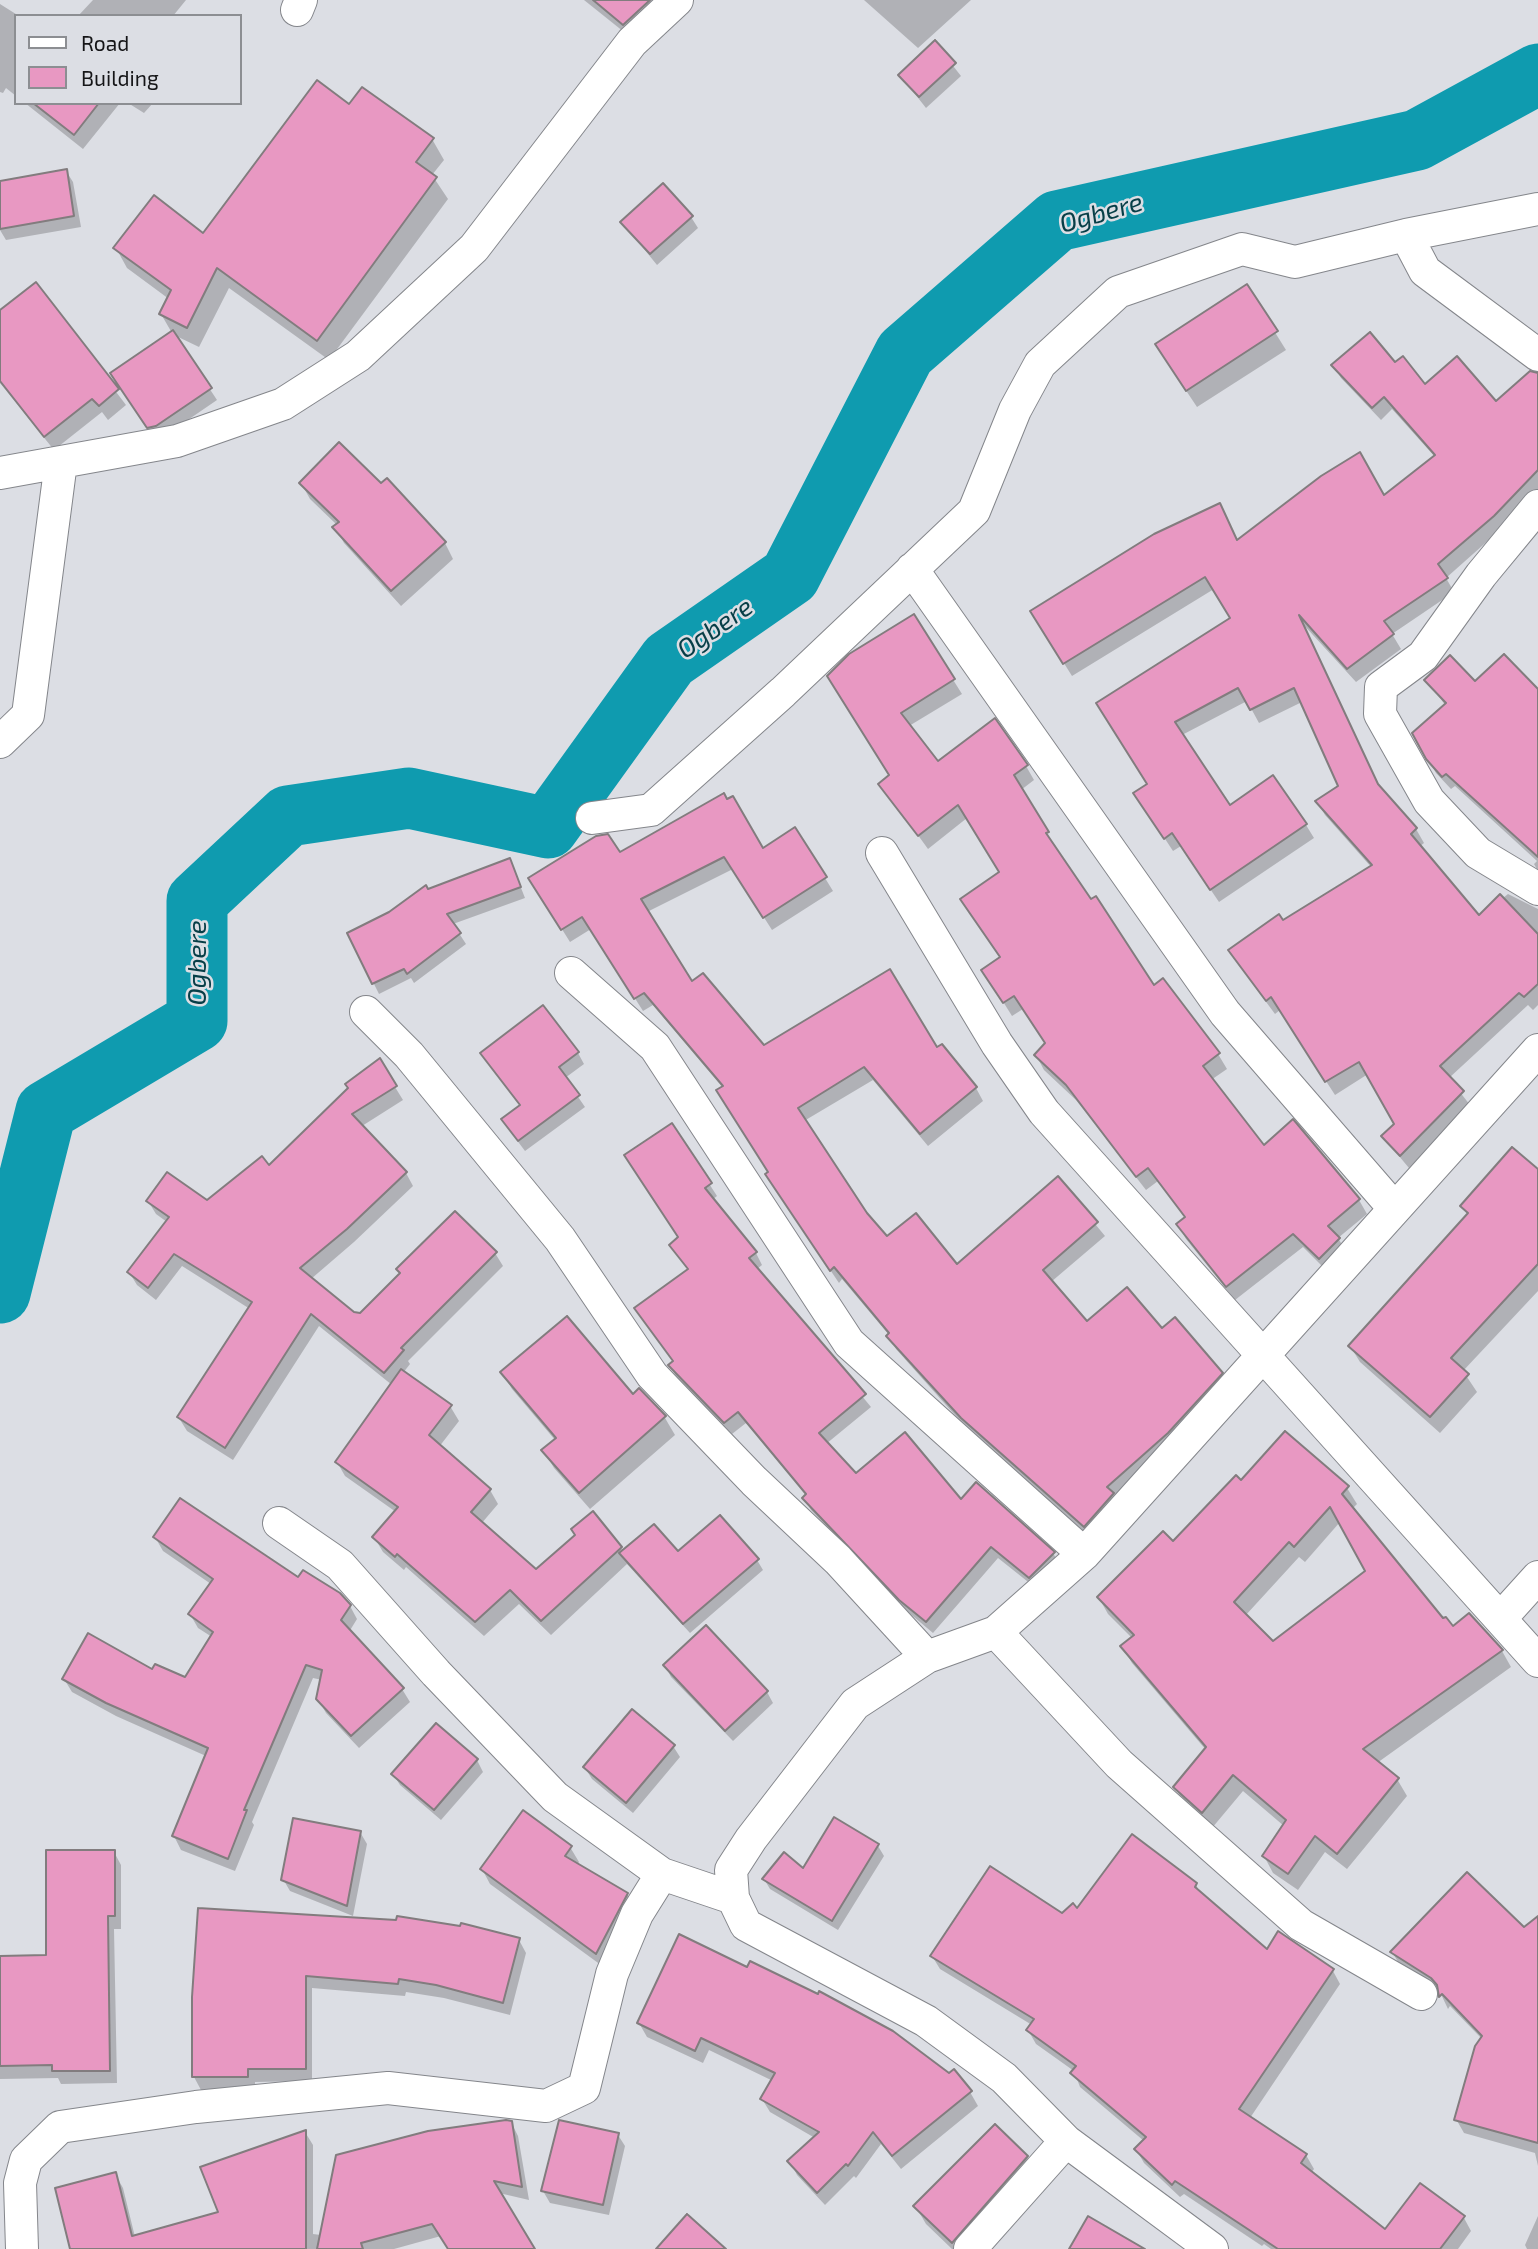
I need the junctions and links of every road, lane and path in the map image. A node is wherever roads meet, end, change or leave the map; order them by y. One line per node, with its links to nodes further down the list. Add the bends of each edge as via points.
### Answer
1 (677, 0): 5 (street, via 632,42 474,248 358,356 271,409 177,441)
2 (1538, 209): 3 (street)
3 (1406, 235): 4 (street, via 1425,271); 8 (street, via 1296,262 1242,249 1118,292 1040,364 1015,410 974,511)
4 (1538, 355)
5 (61, 462): 6 (street); 9 (street, via 28,715)
6 (0, 473)
7 (1538, 506): 12 (street, via 1423,656 1381,687 1380,713 1429,801 1478,853)
8 (912, 569): 10 (street, via 651,810); 16 (street, via 1226,1013)
9 (0, 742)
10 (592, 818)
11 (882, 853): 17 (street, via 997,1044 1044,1112)
12 (1538, 889)
13 (571, 972): 19 (street, via 655,1047 849,1343)
14 (366, 1012): 23 (street, via 409,1055 560,1239 652,1374 754,1481 838,1560)
15 (1538, 1050): 16 (street)
16 (1394, 1208): 17 (street)
17 (1261, 1354): 19 (street); 21 (street)
18 (279, 1523): 25 (street, via 340,1565 555,1797)
19 (1084, 1554): 22 (street)
20 (1538, 1577): 21 (street)
21 (1500, 1619): 24 (street)
22 (996, 1632): 23 (street); 27 (street, via 1119,1764 1301,1925)
23 (927, 1657): 26 (street, via 855,1704 744,1849 731,1870)
24 (1538, 1661)
25 (662, 1874): 26 (street); 29 (street, via 637,1914 612,1974 584,2088 546,2106 388,2088 197,2107 60,2127 26,2160 20,2183)
26 (733, 1898): 28 (street, via 746,1925 926,2021 1004,2078)
27 (1421, 1994)
28 (1066, 2141): 30 (street); 31 (street)
29 (22, 2249)
30 (970, 2249)
31 (1212, 2249)

